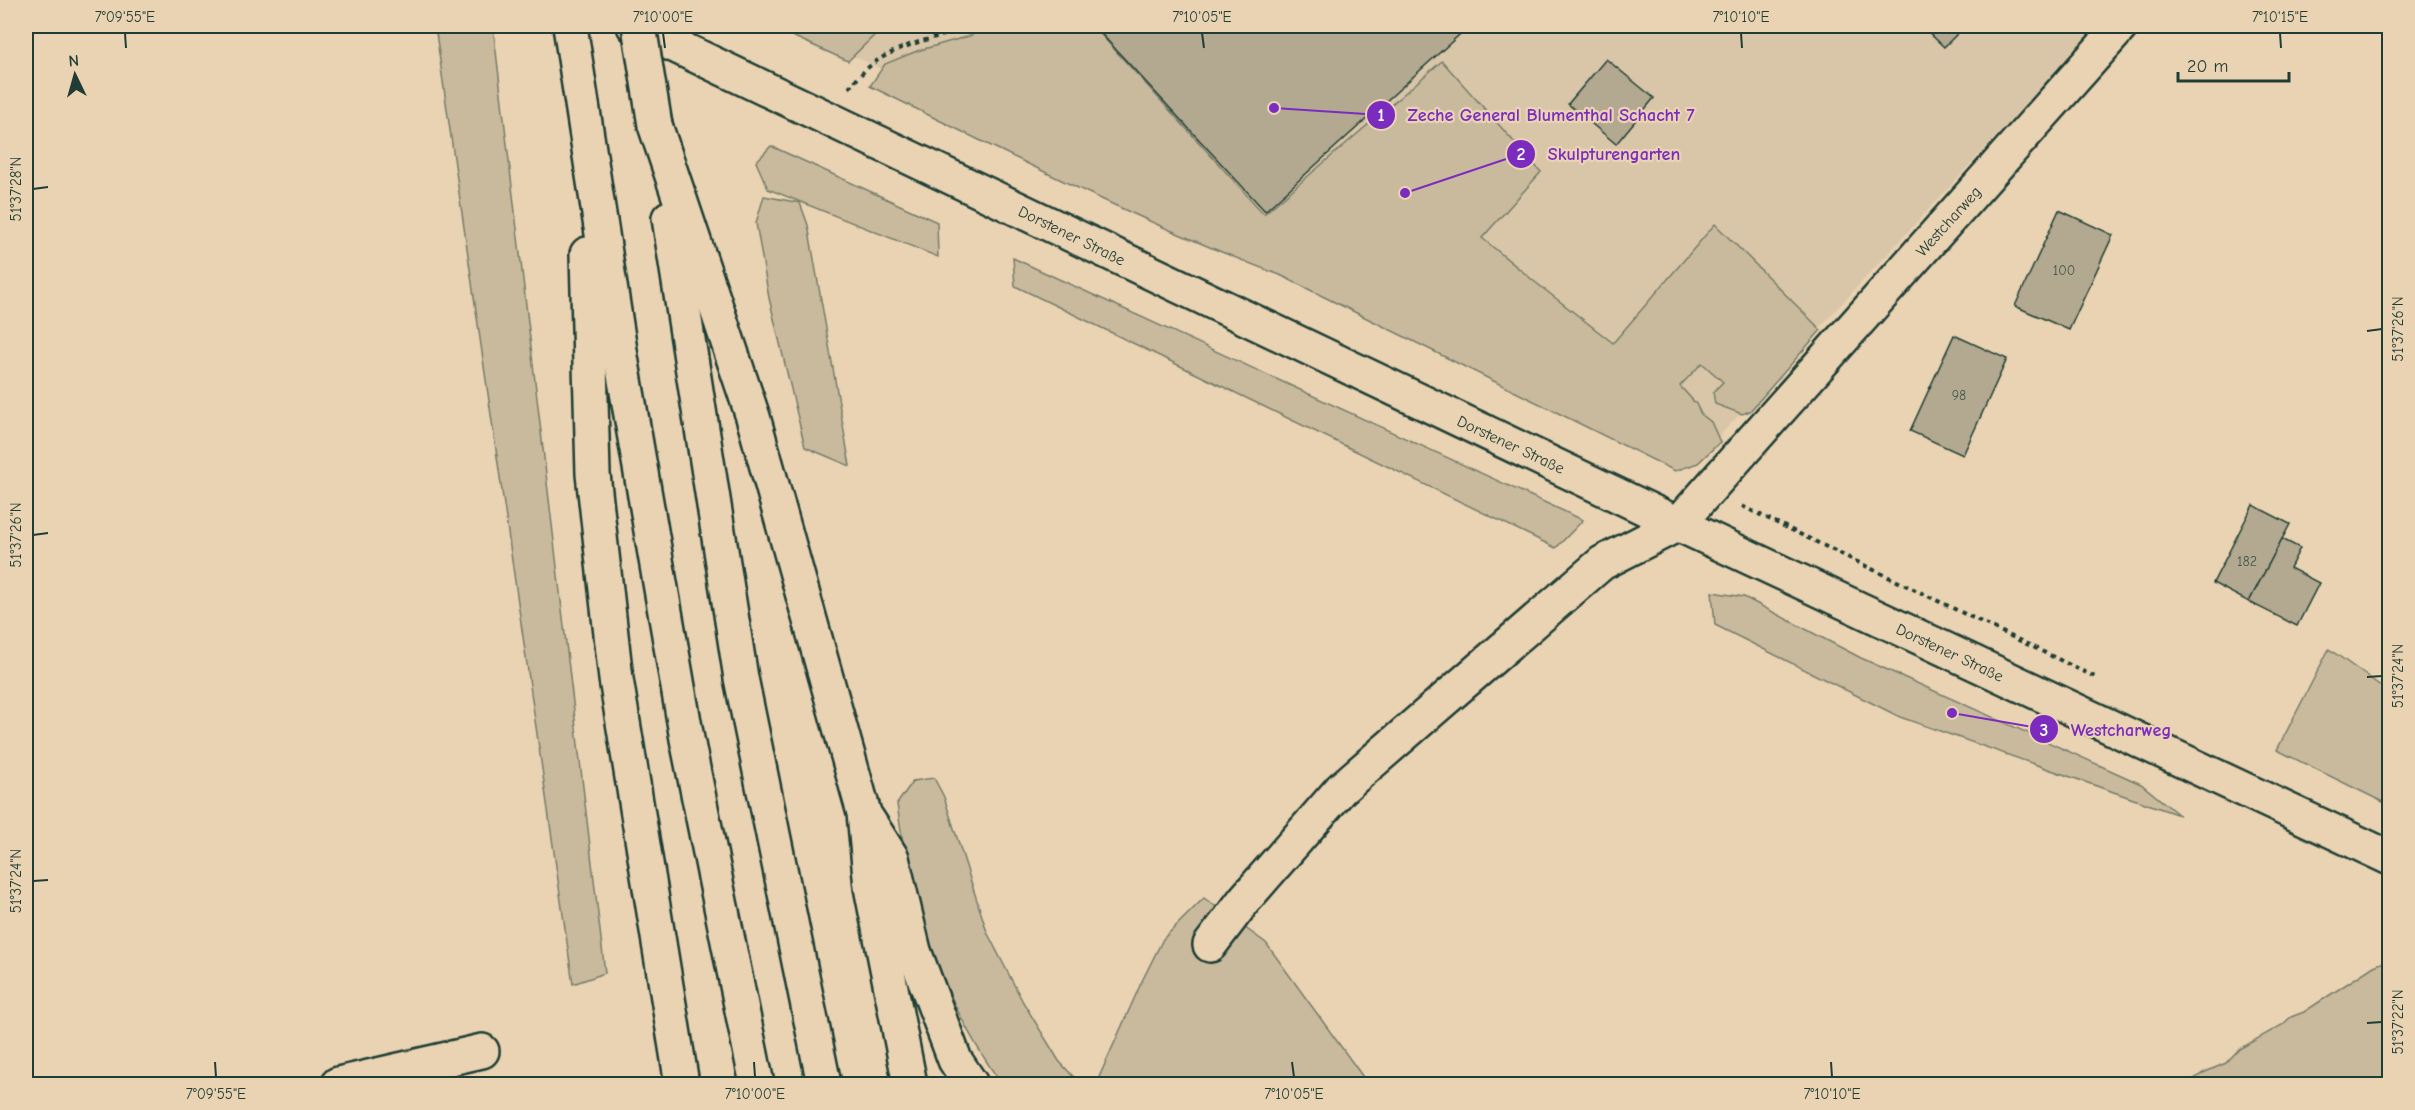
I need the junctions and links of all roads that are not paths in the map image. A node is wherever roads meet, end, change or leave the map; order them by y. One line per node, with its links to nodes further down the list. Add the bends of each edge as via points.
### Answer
1 (570, 26): 5 (main road)
2 (634, 26): 7 (main road, Dorstener Straße)
3 (639, 26): 6 (main road, bridge)
4 (2121, 26): 7 (main road, Westcharweg)
5 (583, 111): 13 (main road, via 593,474 616,679); 14 (main road, via 687,739)
6 (655, 125): 8 (main road, via 753,417); 15 (main road, via 741,678)
7 (1678, 524): 9 (main road, Dorstener Straße); 10 (main road, via 1602,563 1341,789)
8 (864, 813): 16 (main road, via 871,887); 17 (main road, via 892,858 914,951 955,1060)
9 (2390, 858)
10 (1210, 945)
11 (482, 1051): 12 (main road)
12 (338, 1084)
13 (682, 1084)
14 (757, 1084)
15 (824, 1084)
16 (910, 1084)
17 (971, 1084)

